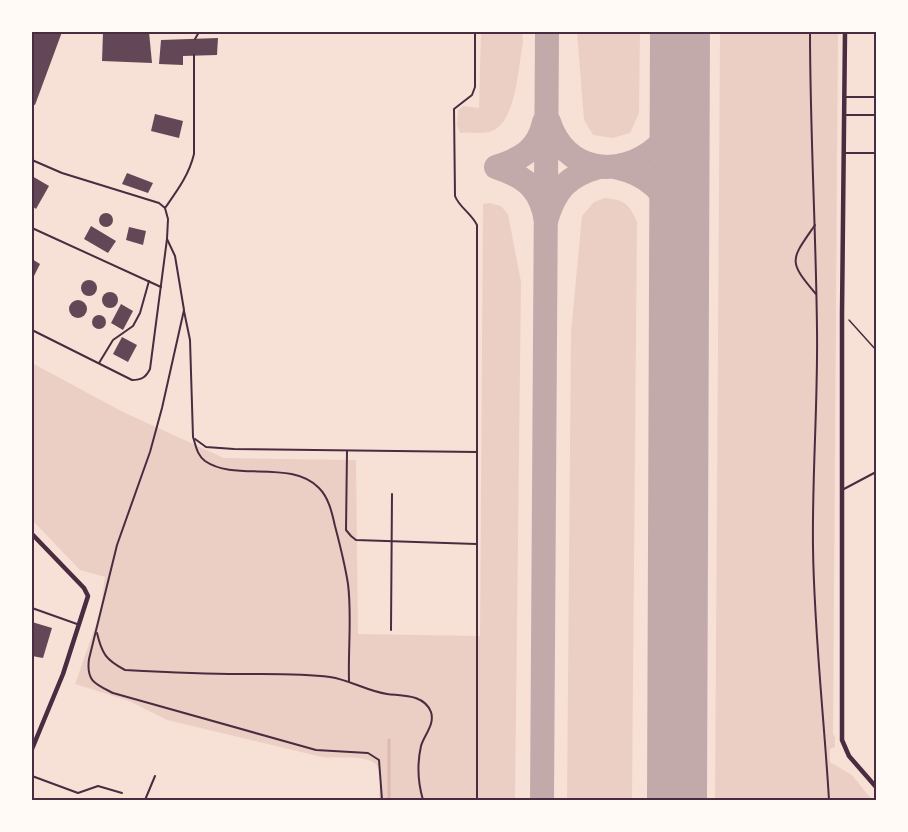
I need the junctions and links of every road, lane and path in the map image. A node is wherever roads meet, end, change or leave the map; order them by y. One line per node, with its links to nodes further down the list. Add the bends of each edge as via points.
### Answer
1 (199, 32): 5 (lane)
2 (475, 32): 28 (lane, via 475,87 472,95 454,109 455,196 477,225)
3 (810, 32): 15 (lane)
4 (845, 32): 7 (street)
5 (195, 39)
6 (194, 56): 14 (lane, via 194,154 185,179)
7 (845, 97): 8 (lane); 9 (street)
8 (876, 97)
9 (845, 115): 10 (lane); 11 (street)
10 (876, 115)
11 (845, 153): 12 (lane); 22 (street)
12 (876, 153)
13 (32, 160): 14 (lane)
14 (165, 208): 17 (lane)
15 (816, 225): 20 (lane); 20 (lane, via 795,258 797,269)
16 (32, 228): 18 (lane)
17 (167, 239): 19 (lane); 21 (lane, via 175,256)
18 (149, 281): 19 (lane); 25 (lane, via 133,326 113,340)
19 (161, 287): 25 (lane, via 146,376 132,380)
20 (816, 294): 49 (lane, via 813,547)
21 (184, 310): 26 (lane, via 190,340); 37 (lane, via 162,408 117,545)
22 (842, 314): 24 (path); 30 (street)
23 (32, 330): 25 (lane)
24 (876, 350)
25 (99, 364)
26 (193, 437): 27 (lane, via 214,448); 39 (lane, via 197,452 206,461 225,468 293,474 320,489 331,507 348,586)
27 (347, 451): 28 (lane); 33 (lane, via 346,530 356,540)
28 (477, 452): 34 (lane)
29 (876, 472): 30 (lane)
30 (842, 490): 43 (street, via 842,740 849,756)
31 (392, 494): 33 (lane)
32 (32, 534): 36 (street, via 84,588 88,596)
33 (392, 541): 34 (lane); 38 (lane)
34 (477, 544): 48 (lane)
35 (32, 608): 36 (lane)
36 (79, 625): 40 (street)
37 (97, 630): 39 (lane, via 105,656 124,670 292,674); 46 (lane, via 87,672 100,687 316,750 368,753 379,760)
38 (391, 630)
39 (349, 681): 47 (lane, via 367,689 406,695 421,701 431,711 432,720 418,767)
40 (32, 749)
41 (32, 776): 44 (lane, via 78,793 98,786)
42 (155, 776): 45 (lane)
43 (876, 787)
44 (122, 793)
45 (145, 801)
46 (382, 801)
47 (423, 801)
48 (477, 801)
49 (829, 801)

